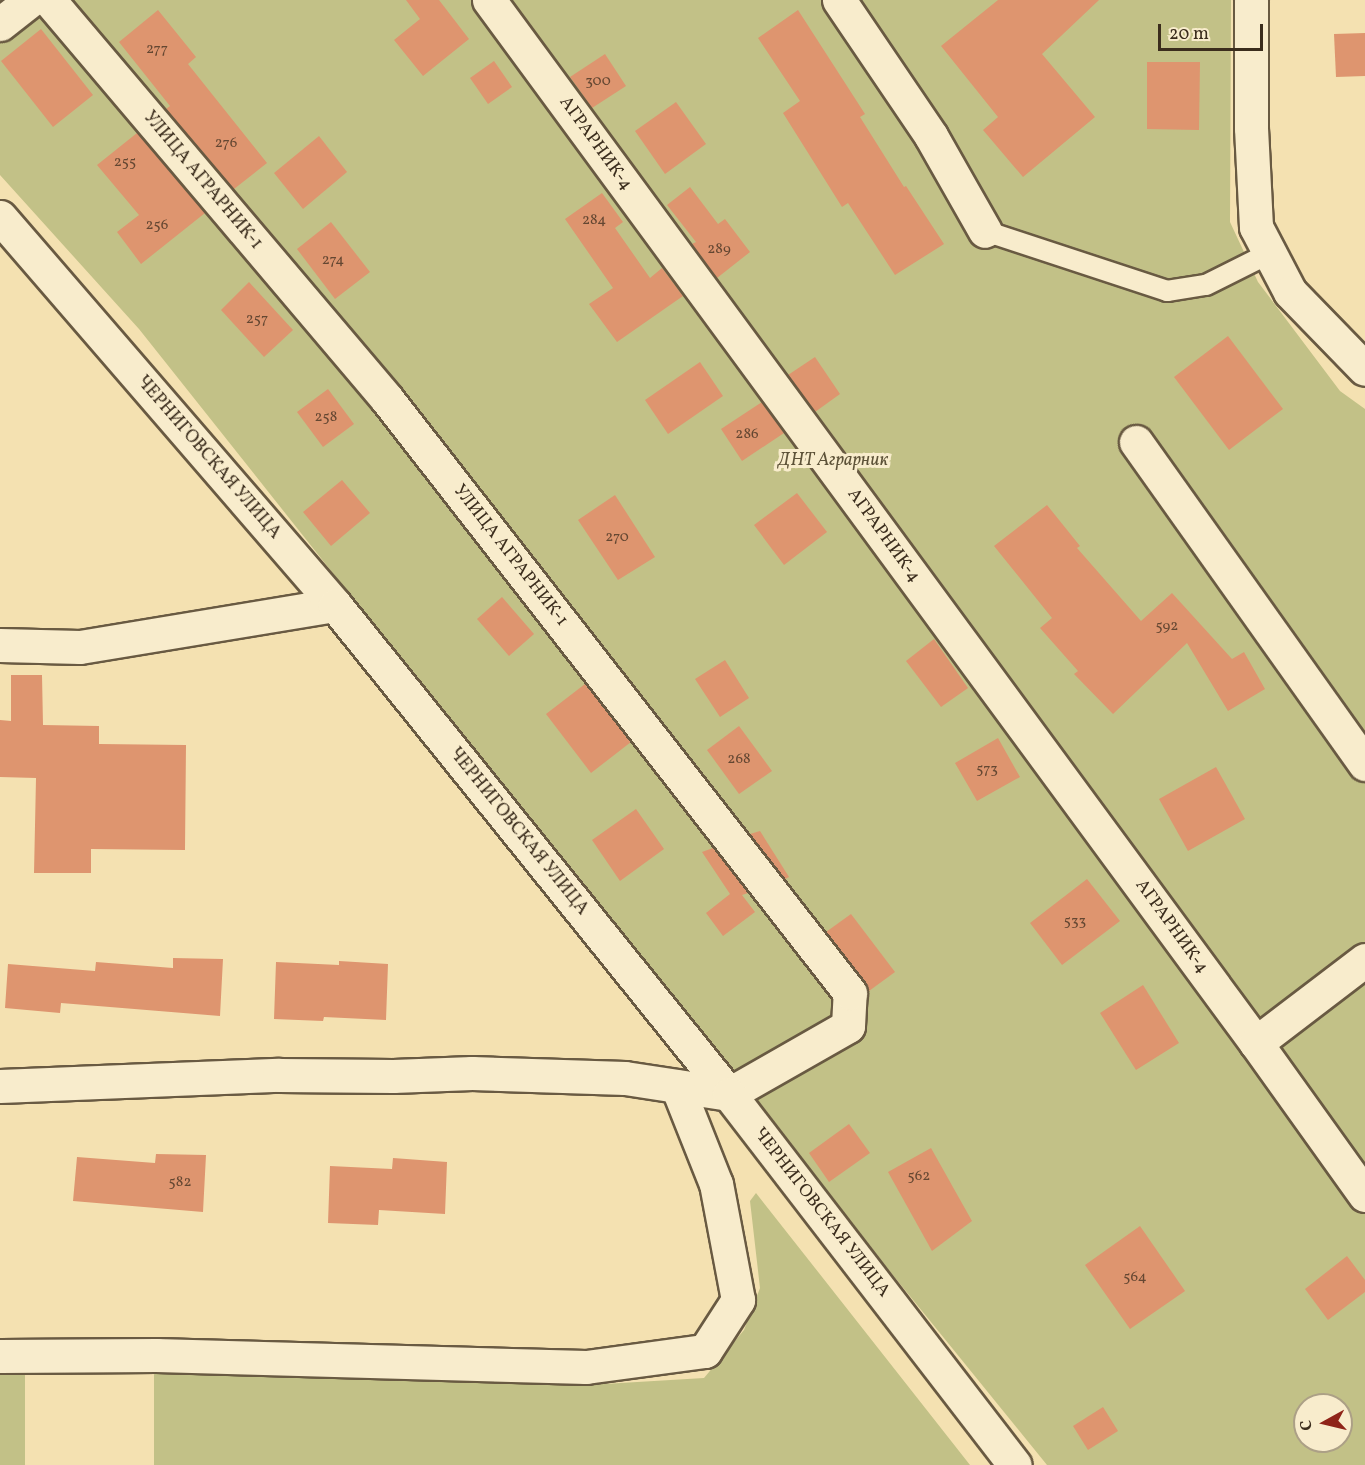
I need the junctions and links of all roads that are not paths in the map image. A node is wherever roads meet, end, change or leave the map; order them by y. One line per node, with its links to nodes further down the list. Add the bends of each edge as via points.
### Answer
1 (31, 0): 6 (street)
2 (49, 0): 19 (street, УЛИЦА АГРАРНИК-1, via 387,399 850,993 848,1026)
3 (489, 0): 16 (street, АГРАРНИК-4)
4 (839, 0): 8 (street, via 931,136)
5 (1251, 0): 9 (street, via 1256,227)
6 (0, 24)
7 (0, 217): 12 (street, ЧЕРНИГОВСКАЯ УЛИЦА)
8 (985, 231): 9 (lane, via 1167,291 1206,285)
9 (1270, 253): 10 (street, via 1290,292)
10 (1365, 369)
11 (1136, 442): 14 (street)
12 (335, 605): 13 (street, via 81,647); 19 (street, ЧЕРНИГОВСКАЯ УЛИЦА)
13 (0, 645)
14 (1365, 764)
15 (1365, 960): 16 (street)
16 (1256, 1043): 20 (street, АГРАРНИК-4)
17 (0, 1086): 18 (street, via 279,1075 472,1073 625,1078)
18 (677, 1086): 19 (street); 21 (street, via 716,1184 738,1300 705,1351 586,1367 156,1355)
19 (729, 1094): 22 (street, ЧЕРНИГОВСКАЯ УЛИЦА)
20 (1365, 1195)
21 (0, 1356)
22 (1015, 1465)

